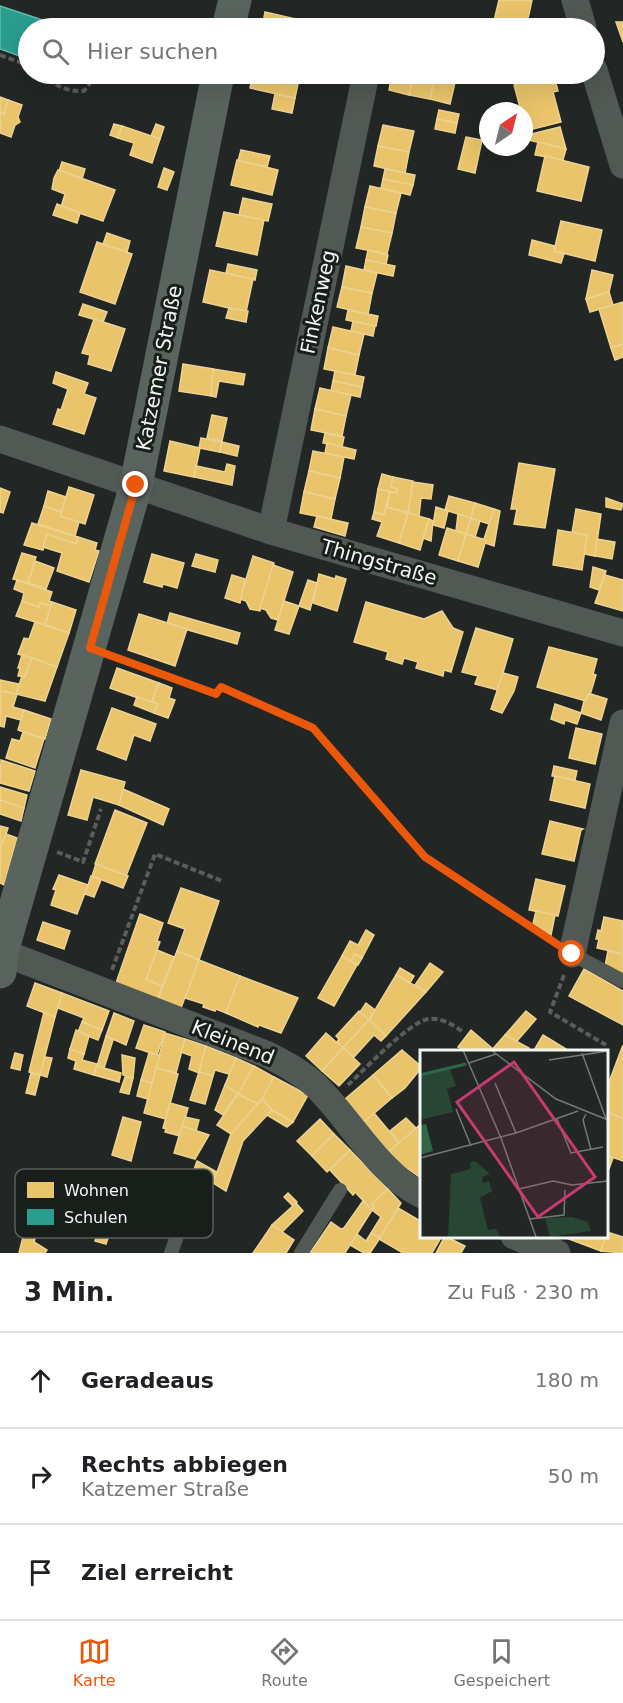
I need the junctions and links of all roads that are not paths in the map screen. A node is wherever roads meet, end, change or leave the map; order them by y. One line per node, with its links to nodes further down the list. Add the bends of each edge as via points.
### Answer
1 (235, 0): 3 (street)
2 (575, 0): 4 (street)
3 (230, 18)
4 (580, 18)
5 (216, 84): 10 (street, Katzemer Straße)
6 (364, 84): 11 (street, Finkenweg)
7 (598, 84): 8 (street)
8 (623, 165)
9 (0, 439): 10 (street, Thingstraße)
10 (136, 485): 11 (street, Thingstraße); 15 (street, Katzemer Straße)
11 (271, 531): 12 (street, Thingstraße)
12 (623, 633)
13 (623, 723): 14 (street)
14 (572, 954): 16 (lane)
15 (1, 962): 18 (street, Kleinend, via 104,991 292,1067 316,1086 386,1167)
16 (623, 981)
17 (340, 1191): 22 (lane)
18 (420, 1194)
19 (176, 1238): 21 (lane)
20 (518, 1238): 23 (street)
21 (171, 1253)
22 (301, 1253)
23 (556, 1253)

